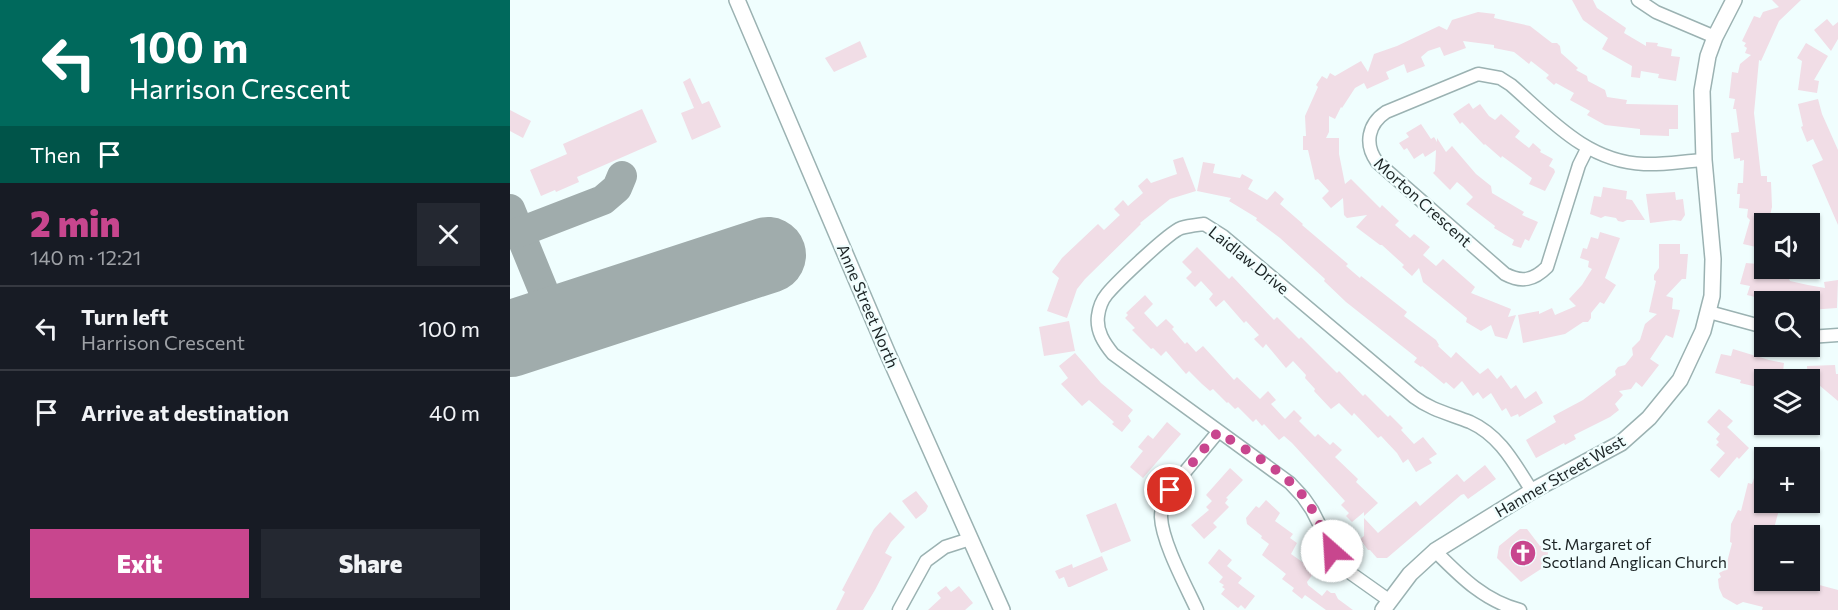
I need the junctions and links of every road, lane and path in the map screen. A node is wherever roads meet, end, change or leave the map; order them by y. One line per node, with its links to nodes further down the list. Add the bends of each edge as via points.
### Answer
1 (737, 0): 13 (street, Anne Street North)
2 (1638, 0): 4 (street, via 1656,12)
3 (1734, 0): 4 (street, Hanmer Street West)
4 (1715, 36): 6 (street, Hanmer Street West, via 1702,91)
5 (1587, 149): 5 (street, Morton Crescent, via 1511,85 1488,74 1469,76 1386,112 1378,117 1370,136 1371,154 1377,162 1505,274 1522,281 1539,275 1547,267); 6 (street, Morton Crescent, via 1642,164)
6 (1704, 160): 7 (street, Hanmer Street West, via 1713,259)
7 (1709, 312): 8 (street); 12 (street, Hanmer Street West, via 1680,380 1642,425 1620,443)
8 (1754, 324)
9 (1838, 335): 10 (street)
10 (1820, 336)
11 (1218, 432): 12 (street, Laidlaw Drive, via 1113,354 1100,335 1097,319 1107,295 1156,247 1179,229 1204,224 1414,397 1488,433 1508,452); 15 (street, Laidlaw Drive, via 1290,483 1312,510 1338,561); 18 (street, via 1170,490 1162,512 1165,536)
12 (1532, 491): 14 (street, Hanmer Street West)
13 (970, 539): 16 (street, via 945,547 926,561); 17 (street, Anne Street North)
14 (1435, 551): 15 (street, Hanmer Street West, via 1410,574); 19 (street, via 1483,594)
15 (1386, 605)
16 (899, 610)
17 (1002, 610)
18 (1197, 610)
19 (1520, 610)

